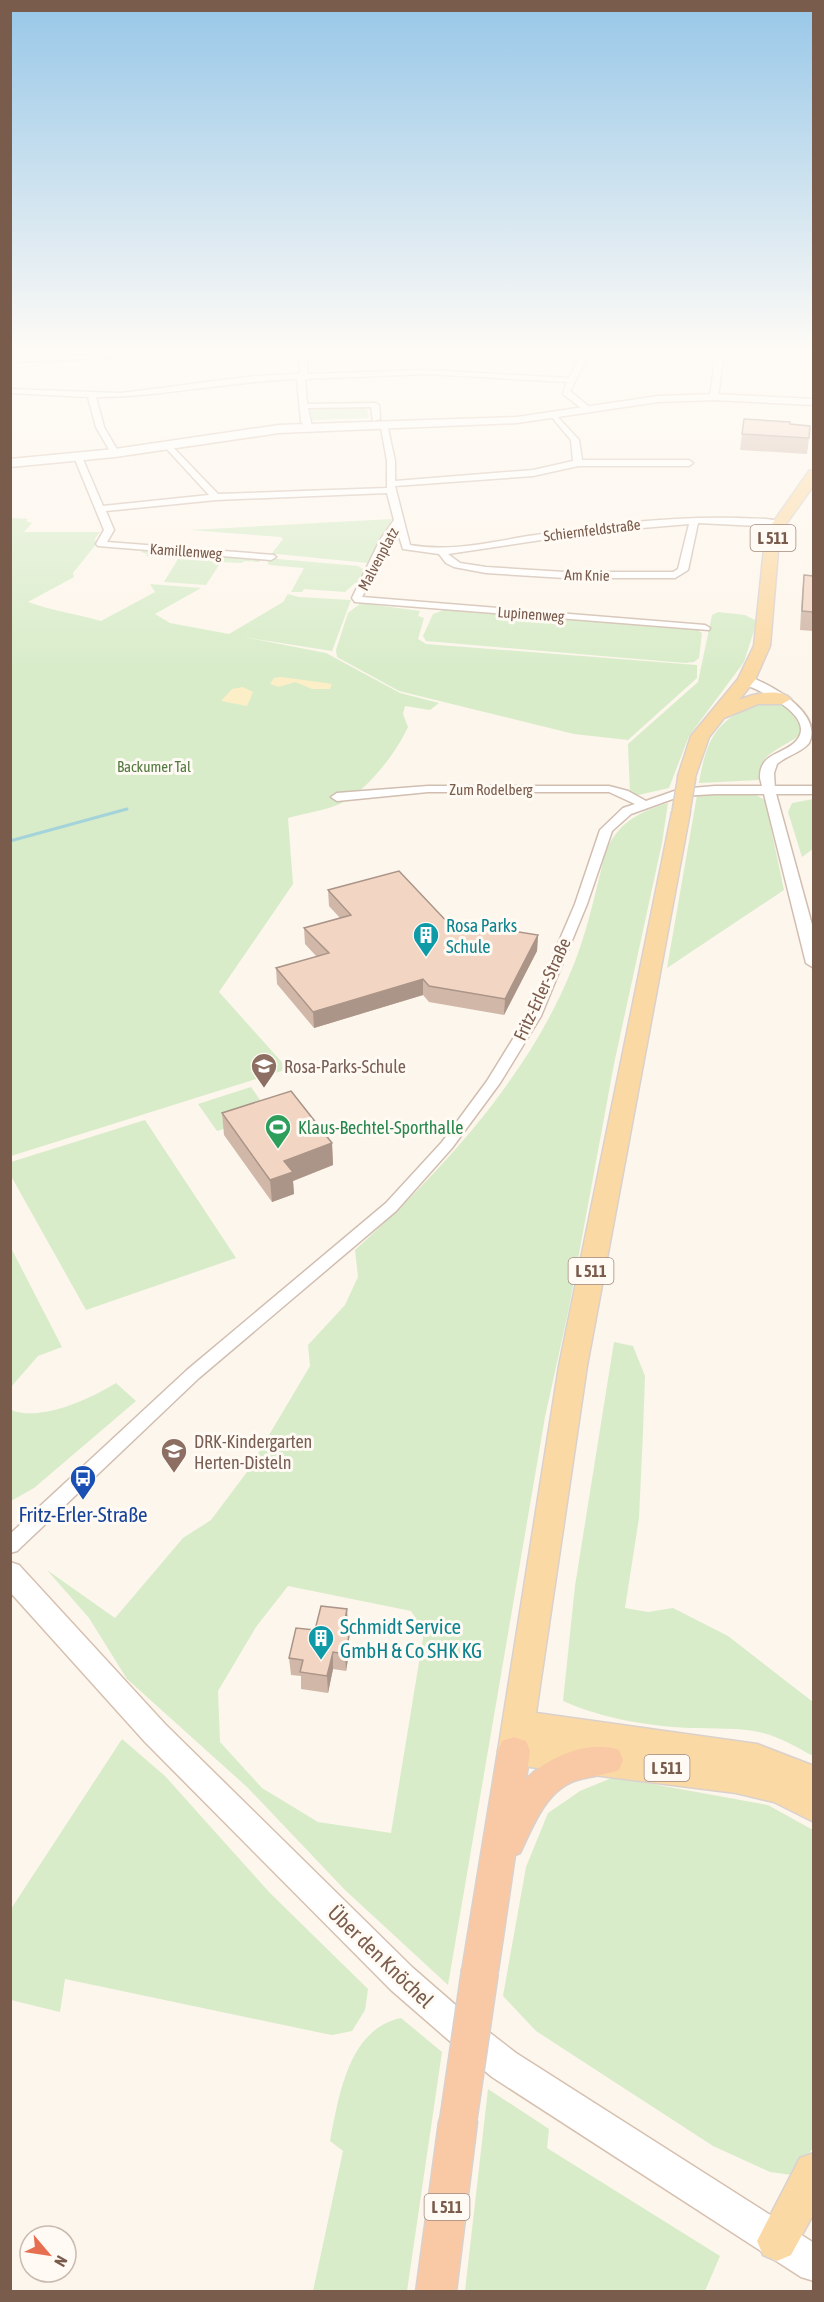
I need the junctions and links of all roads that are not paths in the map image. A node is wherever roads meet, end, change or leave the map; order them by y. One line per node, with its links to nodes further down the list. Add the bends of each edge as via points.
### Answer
1 (50, 459): 6 (main road)
2 (79, 459): 12 (street)
3 (181, 459): 11 (street)
4 (391, 459): 10 (street)
5 (578, 459): 7 (street)
6 (10, 463)
7 (579, 463): 8 (street); 10 (street, via 523,474)
8 (689, 463)
9 (813, 474): 15 (main road, L 511)
10 (391, 487): 11 (street); 13 (street)
11 (216, 497): 12 (street)
12 (99, 508): 17 (street, Kamillenweg, via 110,530 102,544)
13 (400, 519): 16 (street, Schiernfeldstraße, via 406,547); 18 (street, Malvenplatz, via 385,540)
14 (694, 520): 15 (street, Schiernfeldstraße); 16 (street, Schiernfeldstraße, via 584,531); 16 (street, Am Knie, via 683,570 675,575 486,570 457,565)
15 (779, 524): 20 (main road, L 511, via 771,549 762,646)
16 (443, 553)
17 (271, 557)
18 (357, 598): 19 (street, Lupinenweg)
19 (705, 628)
20 (744, 683): 21 (street); 22 (street, via 789,696); 23 (main road, L 511)
21 (782, 699): 22 (street); 23 (main road, via 754,699)
22 (802, 706): 24 (street, via 812,720 812,730 805,740 770,765)
23 (713, 719): 31 (main road, L 511, bridge, via 700,736 687,776 573,1366)
24 (768, 790): 25 (street, Fritz-Erler-Straße); 27 (street, Fritz-Erler-Straße, via 680,793); 28 (street)
25 (813, 790)
26 (337, 797): 27 (street, Zum Rodelberg, via 428,789 609,789)
27 (643, 804): 29 (street, Fritz-Erler-Straße, via 627,811 606,830 581,904 534,1016 493,1083 447,1145 401,1197 193,1374)
28 (813, 963)
29 (10, 1546)
30 (10, 1573): 37 (main road, Über den Knöchel, via 154,1733 429,2003 504,2065)
31 (515, 1738): 32 (main road, L 511); 33 (main road, L 511, via 757,1759); 35 (highway, L 511)
32 (607, 1760): 34 (main road, L 511, via 752,1780 799,1796); 35 (highway, L 511, via 562,1770 542,1786 514,1823)
33 (813, 1781)
34 (813, 1807)
35 (494, 1881): 39 (highway, L 511, bridge)
36 (813, 2172): 37 (main road)
37 (777, 2241): 38 (main road, Über den Knöchel)
38 (813, 2264)
39 (436, 2292)

